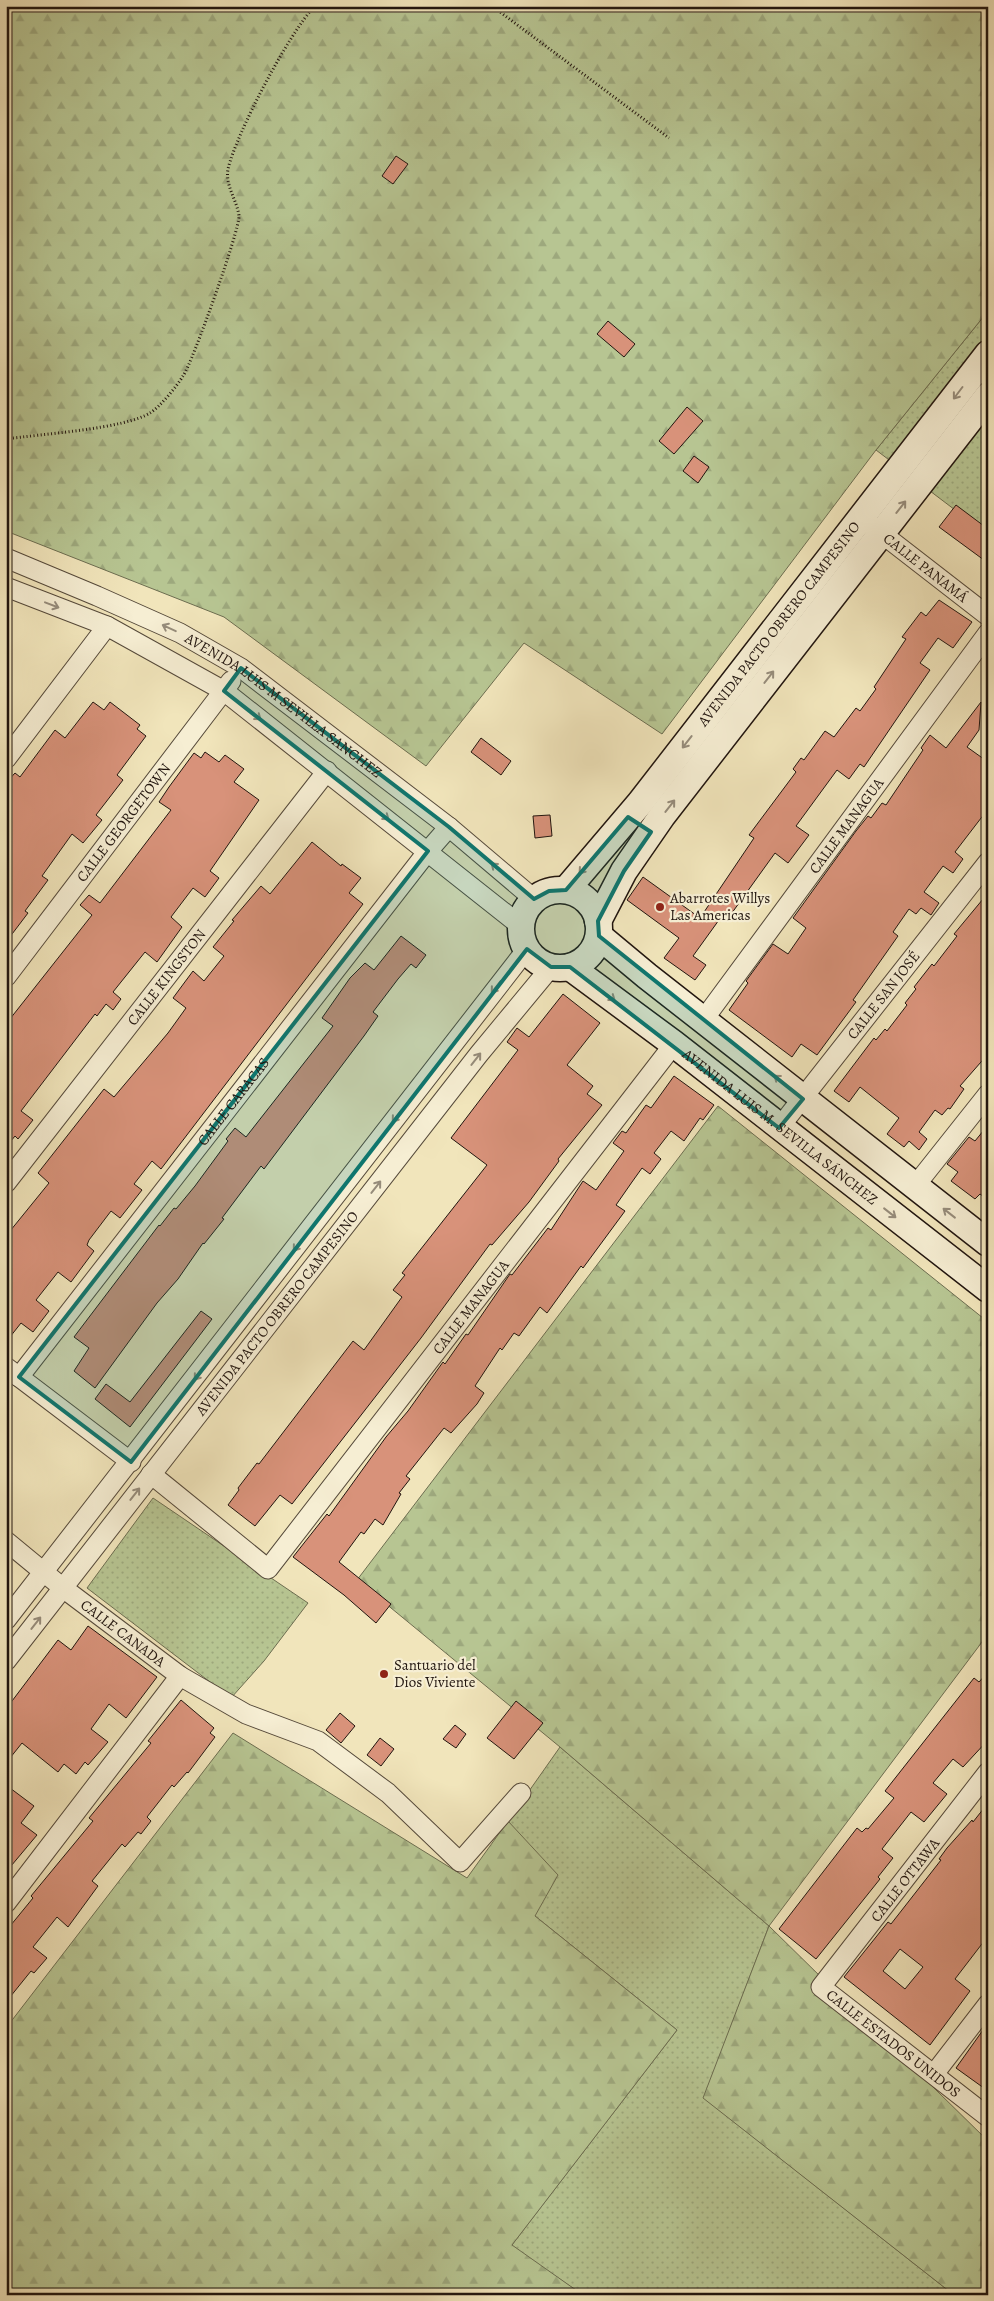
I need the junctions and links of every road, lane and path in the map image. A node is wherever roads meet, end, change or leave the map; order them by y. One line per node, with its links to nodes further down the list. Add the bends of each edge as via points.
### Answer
1 (315, 6): 6 (path, via 282,55 245,125 228,170 230,190 239,217 232,248 184,375 152,412 130,422)
2 (492, 6): 3 (path)
3 (669, 138)
4 (988, 354): 7 (street, AVENIDA PACTO OBRERO CAMPESINO, one-way to 7)
5 (988, 396): 7 (street, AVENIDA PACTO OBRERO CAMPESINO, one-way to 5)
6 (6, 439)
7 (871, 526): 10 (street, CALLE PANAMÁ); 17 (street, AVENIDA PACTO OBRERO CAMPESINO, one-way to 17); 19 (street, AVENIDA PACTO OBRERO CAMPESINO, one-way to 7)
8 (6, 558): 13 (street, AVENIDA LUIS M SEVILLA SANCHEZ, one-way to 8, via 180,633)
9 (6, 587): 11 (street, AVENIDA LUIS M SEVILLA SANCHEZ, one-way to 11)
10 (988, 616)
11 (107, 626): 14 (street, AVENIDA LUIS M SEVILLA SANCHEZ); 15 (street)
12 (988, 633): 28 (street, CALLE MANAGUA)
13 (241, 668): 14 (street, CALLE GEORGETOWN); 18 (street, AVENIDA LUIS M SEVILLA SANCHEZ)
14 (224, 691): 16 (street, AVENIDA LUIS M SEVILLA SANCHEZ, one-way to 16); 27 (street, CALLE GEORGETOWN)
15 (6, 759)
16 (327, 771): 20 (street, AVENIDA LUIS M SEVILLA SANCHEZ, one-way to 20); 33 (street, CALLE KINGSTON)
17 (628, 817): 19 (street); 22 (street, AVENIDA PACTO OBRERO CAMPESINO, one-way to 22)
18 (449, 827): 20 (street, CALLE CARACAS); 23 (street, AVENIDA LUIS M SEVILLA SANCHEZ, one-way to 18)
19 (651, 832): 24 (street, AVENIDA PACTO OBRERO CAMPESINO, via 624,871)
20 (428, 851): 25 (street, AVENIDA LUIS M SEVILLA SANCHEZ); 37 (street, CALLE CARACAS)
21 (988, 862): 31 (street, CALLE SAN JOSÉ)
22 (566, 890): 23 (street, via 549,891); 24 (street, via 581,896 592,907)
23 (534, 899): 25 (street, via 525,911)
24 (598, 929): 26 (street, via 593,950 583,960); 28 (street, via 647,976)
25 (524, 938): 26 (street, via 537,961); 38 (street, AVENIDA PACTO OBRERO CAMPESINO, one-way to 38)
26 (560, 967): 29 (street, AVENIDA LUIS M. SEVILLA SÁNCHEZ, one-way to 29); 39 (street, AVENIDA PACTO OBRERO CAMPESINO, one-way to 26, via 473,1062)
27 (6, 977)
28 (704, 1019): 31 (street, one-way to 28)
29 (674, 1044): 32 (street, AVENIDA LUIS M. SEVILLA SÁNCHEZ); 39 (street, CALLE MANAGUA, via 268,1569)
30 (988, 1094): 34 (street)
31 (803, 1099): 32 (street, CALLE SAN JOSÉ); 34 (street)
32 (779, 1128): 36 (street, AVENIDA LUIS M. SEVILLA SÁNCHEZ, one-way to 36)
33 (6, 1182)
34 (915, 1186): 35 (street, one-way to 34)
35 (988, 1243)
36 (988, 1289)
37 (13, 1372): 38 (street)
38 (131, 1462): 41 (street, AVENIDA PACTO OBRERO CAMPESINO)
39 (151, 1474): 42 (street, AVENIDA PACTO OBRERO CAMPESINO, one-way to 39)
40 (6, 1541): 41 (street, CALLE CANADA)
41 (44, 1571): 42 (street, CALLE CANADA); 43 (street, AVENIDA PACTO OBRERO CAMPESINO)
42 (63, 1588): 44 (street, AVENIDA PACTO OBRERO CAMPESINO, one-way to 42); 45 (street, CALLE CANADA)
43 (6, 1620)
44 (6, 1661)
45 (180, 1676): 47 (street, CALLE CANADA, via 246,1714 318,1741 388,1793 460,1862); 48 (street)
46 (988, 1772): 49 (street, CALLE OTTAWA)
47 (521, 1792)
48 (6, 1903)
49 (821, 1987): 51 (street, CALLE ESTADOS UNIDOS)
50 (988, 2004): 51 (street)
51 (934, 2074): 52 (street, CALLE ESTADOS UNIDOS)
52 (988, 2117)

